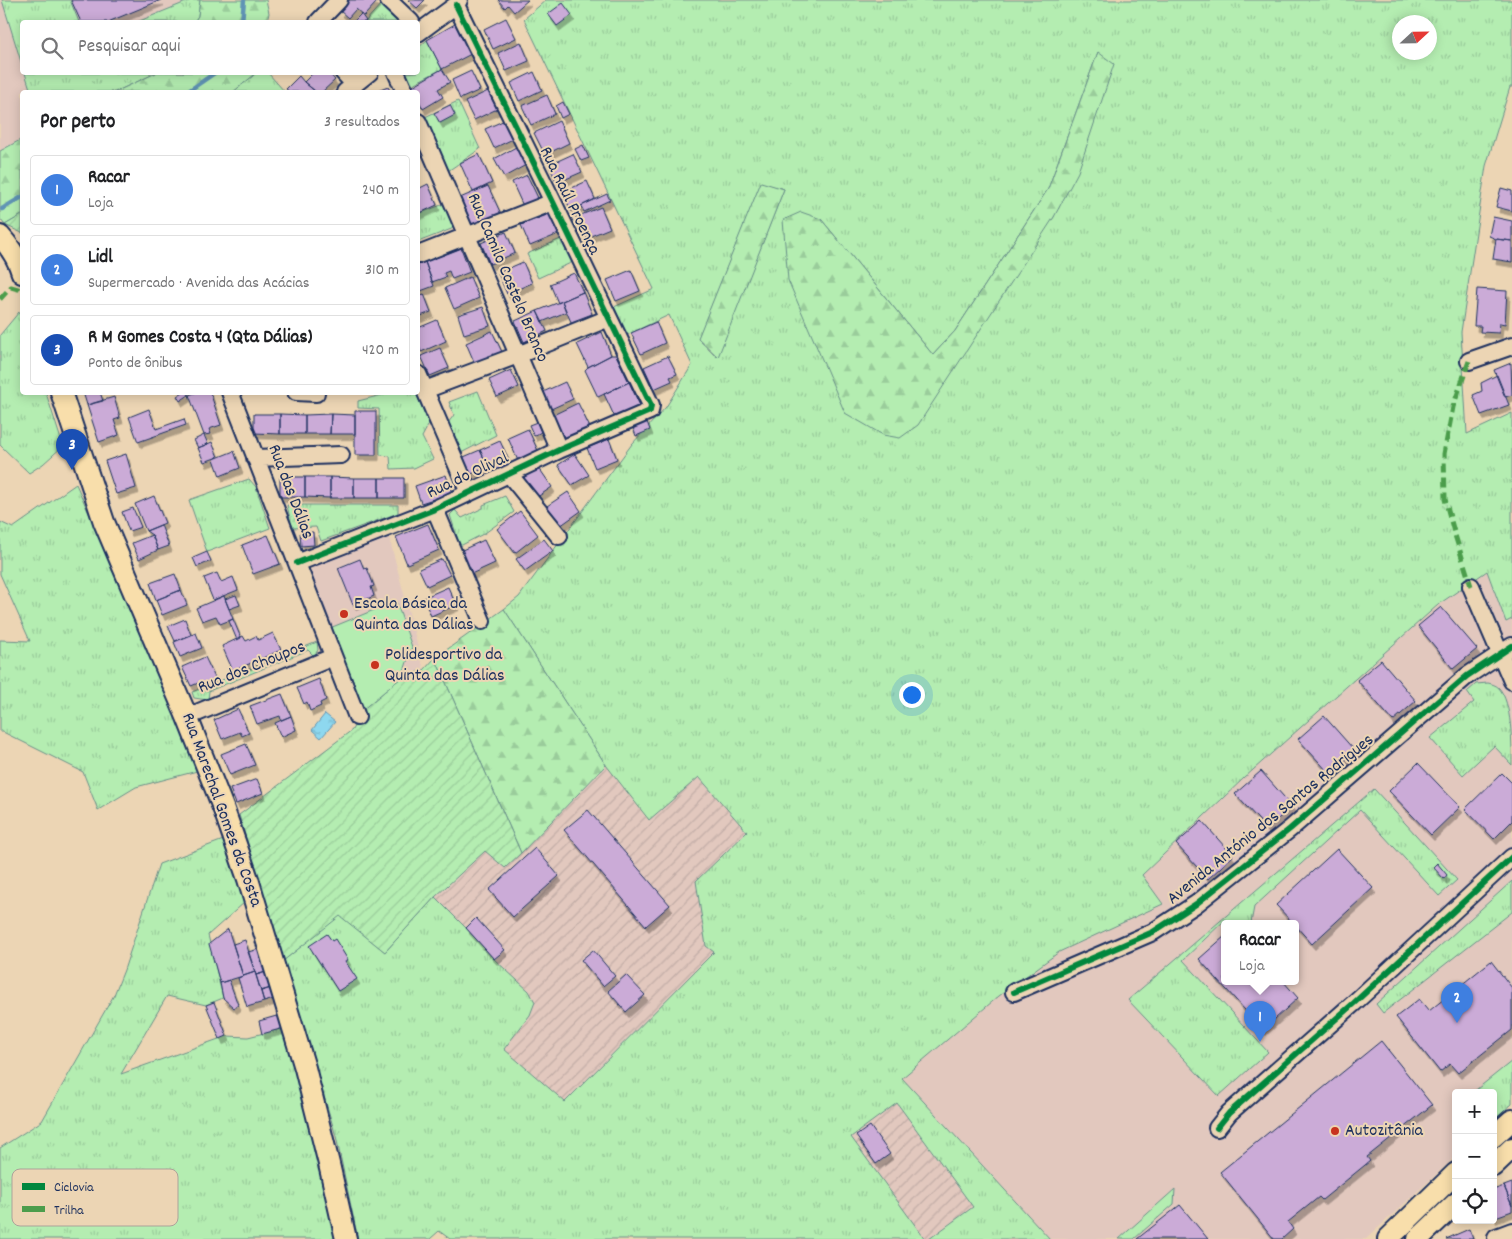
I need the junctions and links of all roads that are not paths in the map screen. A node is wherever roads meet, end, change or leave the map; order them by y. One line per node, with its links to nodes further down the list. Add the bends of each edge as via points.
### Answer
1 (339, 0): 4 (street)
2 (388, 0): 5 (street)
3 (457, 2): 6 (street); 13 (street, Rua Raúl Proença)
4 (320, 20)
5 (408, 20)
6 (420, 27)
7 (344, 75): 10 (street)
8 (366, 75): 10 (street)
9 (397, 75): 11 (street)
10 (350, 89)
11 (404, 90)
12 (420, 127): 15 (street, Rua Camilo Castelo Branco)
13 (553, 202): 15 (street); 18 (street, Rua Raúl Proença)
14 (0, 236): 17 (main road)
15 (467, 236): 16 (street); 20 (street, Rua Camilo Castelo Branco)
16 (420, 254)
17 (20, 265)
18 (609, 318): 20 (street); 26 (street, Rua Raúl Proença, via 651,404)
19 (1512, 346): 21 (street)
20 (518, 355): 23 (street); 27 (street, Rua Camilo Castelo Branco)
21 (1469, 361)
22 (420, 379): 23 (street)
23 (425, 390): 31 (street)
24 (63, 395): 40 (main road, Rua Marechal Gomes da Costa, via 104,522)
25 (231, 395): 29 (street, Rua das Dálias)
26 (650, 411): 27 (street, Rua do Olival)
27 (559, 450): 30 (street, Rua do Olival)
28 (342, 455): 29 (street)
29 (256, 458): 34 (street, Rua das Dálias)
30 (509, 474): 31 (street, Rua do Olival); 33 (street)
31 (469, 493): 32 (street, Rua do Olival)
32 (435, 509): 34 (street, Rua do Olival); 36 (street)
33 (559, 536)
34 (297, 563): 38 (street, Rua das Dálias)
35 (1472, 586): 37 (street)
36 (482, 621)
37 (1506, 650): 39 (street); 43 (street, Avenida António dos Santos Rodrigues, via 1468,676 1290,829 1196,904 1153,932)
38 (333, 657): 40 (street, Rua dos Choupos); 41 (street, Rua das Dálias)
39 (1512, 681)
40 (187, 717): 52 (main road, Rua Marechal Gomes da Costa, via 248,879 305,1068)
41 (357, 717)
42 (1512, 857): 45 (street, via 1229,1113)
43 (1014, 992)
44 (1512, 1120): 46 (main road)
45 (1217, 1128)
46 (1497, 1134)
47 (1512, 1148): 48 (main road)
48 (1497, 1162)
49 (1452, 1177): 53 (main road)
50 (1452, 1207): 54 (main road)
51 (1512, 1231): 55 (street)
52 (346, 1239)
53 (1388, 1239)
54 (1418, 1239)
55 (1497, 1239)

